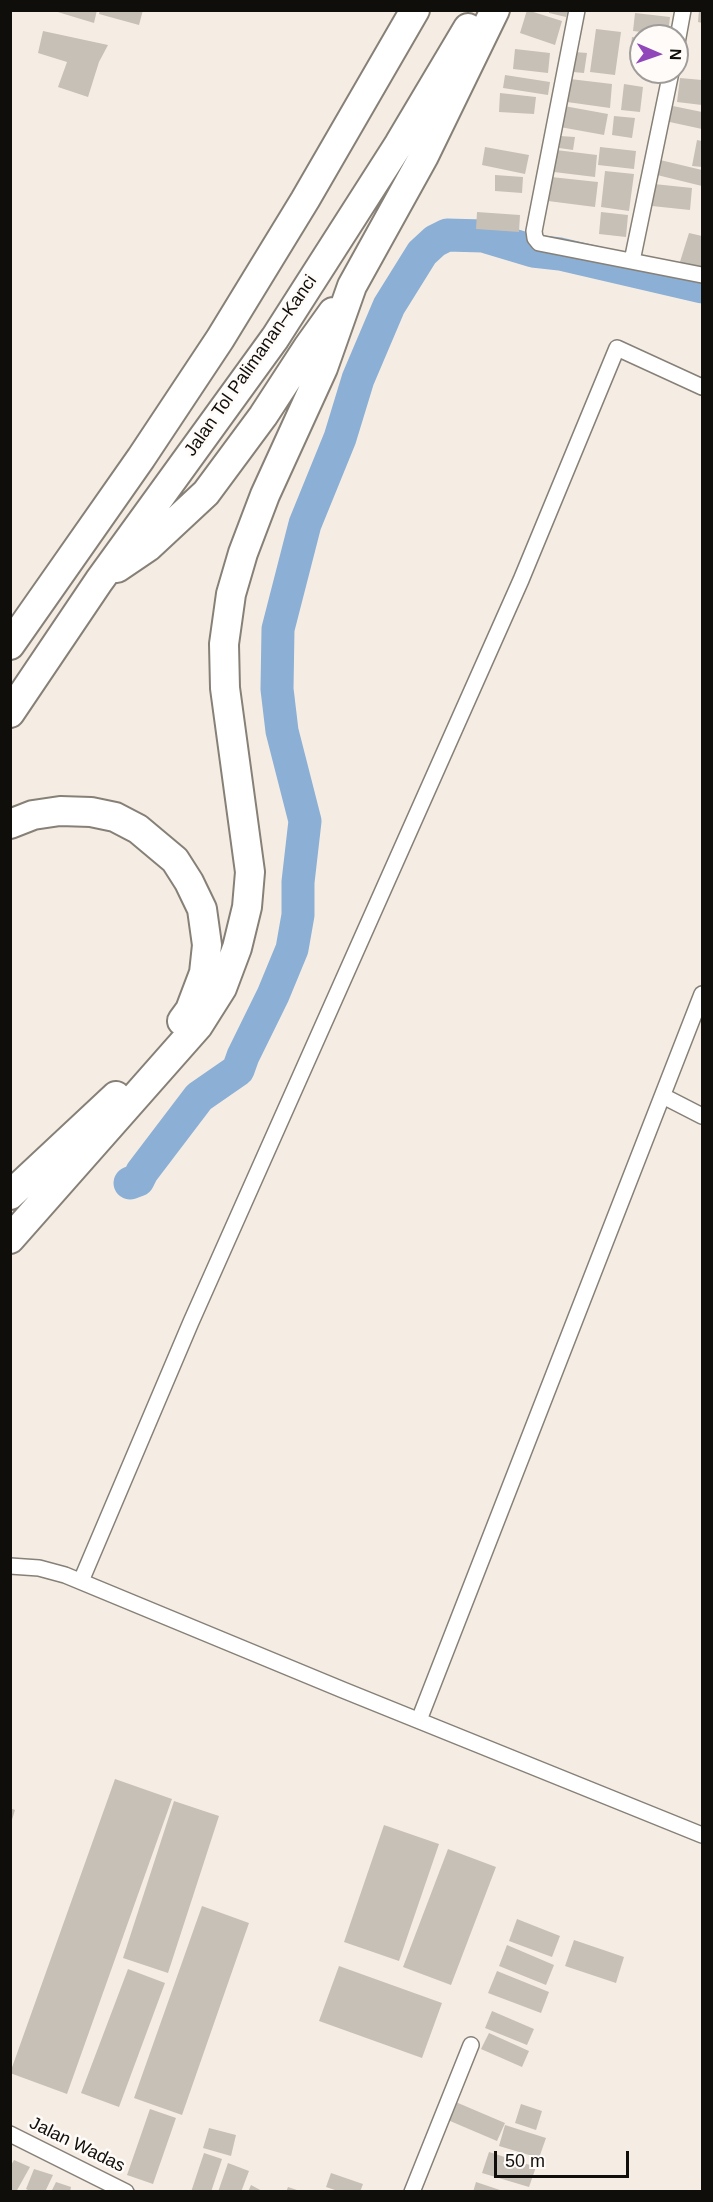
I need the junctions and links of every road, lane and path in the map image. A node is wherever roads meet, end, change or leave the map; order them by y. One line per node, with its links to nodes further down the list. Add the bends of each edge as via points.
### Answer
1 (415, 10): 11 (highway, via 220,339)
2 (479, 10): 10 (highway, Jalan Tol Palimanan–Kanci, via 275,338)
3 (495, 10): 8 (highway, via 424,156)
4 (577, 10): 6 (street, via 535,238 539,243)
5 (669, 84): 6 (street)
6 (632, 261): 7 (street)
7 (702, 275)
8 (352, 286): 10 (highway, via 206,493 148,547); 18 (highway, via 323,368 265,495 231,594 224,644 225,688 249,872 247,907 237,948 222,988 198,1026)
9 (702, 387): 20 (street, via 617,348 521,580 201,1300)
10 (99, 581): 12 (highway, Jalan Tol Palimanan–Kanci)
11 (10, 645)
12 (10, 713)
13 (10, 824): 17 (highway, via 33,815 81,811 115,817 138,829 175,860 189,882 202,909 207,945 204,973 190,1010 163,1049)
14 (702, 994): 15 (street)
15 (663, 1096): 16 (street); 21 (street)
16 (702, 1116)
17 (10, 1195)
18 (10, 1239)
19 (10, 1566): 20 (street, via 39,1568)
20 (81, 1581): 21 (street)
21 (419, 1720): 22 (street)
22 (702, 1835)
23 (471, 2045): 26 (street)
24 (10, 2134): 25 (street, Jalan Wadas)
25 (126, 2192)
26 (412, 2192)

